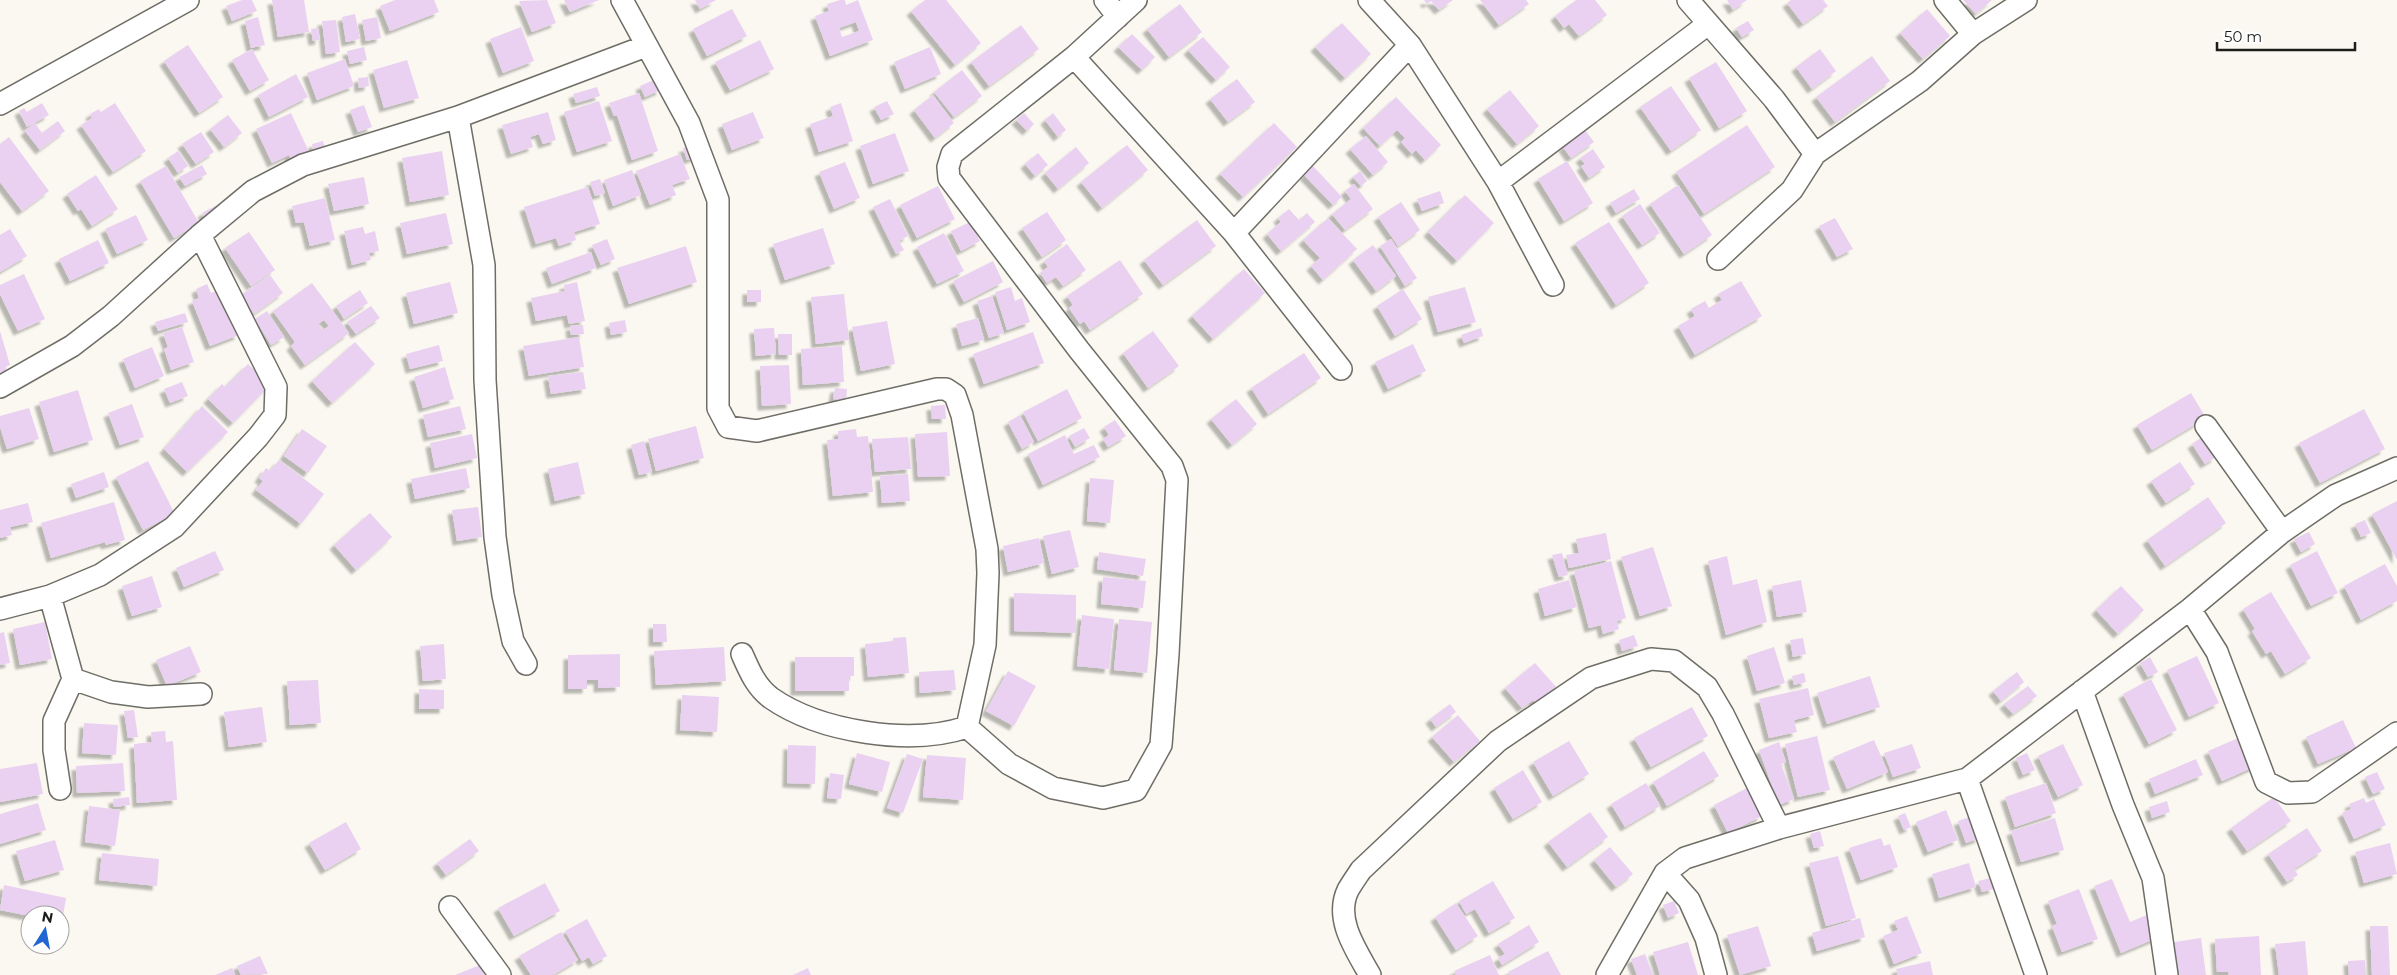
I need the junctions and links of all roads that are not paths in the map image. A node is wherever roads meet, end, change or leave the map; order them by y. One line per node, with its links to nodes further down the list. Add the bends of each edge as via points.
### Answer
1 (188, 0): 15 (street)
2 (622, 0): 13 (street)
3 (1105, 0): 9 (street)
4 (1136, 0): 9 (street)
5 (1370, 0): 12 (street)
6 (1688, 0): 10 (street)
7 (1944, 0): 11 (street)
8 (2026, 0): 11 (street)
9 (1118, 17): 14 (street)
10 (1708, 24): 17 (street, via 1774,99); 18 (street)
11 (1973, 34): 17 (street, via 1920,81)
12 (1410, 45): 18 (street); 19 (street)
13 (646, 46): 16 (street); 36 (street, via 689,123 718,200 718,408 728,427 757,431 937,390 946,389 956,395 987,549 985,645)
14 (1074, 57): 19 (street); 36 (street, via 952,154 949,178 1078,350 1172,466 1176,480 1161,745 1136,790 1103,798 1053,788 1010,764)
15 (0, 104)
16 (458, 116): 20 (street, via 303,165 253,191); 32 (street, via 484,265 485,380 500,576 513,641)
17 (1815, 154): 21 (street, via 1792,190)
18 (1498, 182): 22 (street)
19 (1234, 233): 23 (street)
20 (200, 235): 24 (street, via 111,316 72,346); 28 (street, via 276,387 275,415 174,527 100,575)
21 (1718, 259)
22 (1552, 285)
23 (1341, 369)
24 (0, 387)
25 (2206, 426): 27 (street)
26 (2397, 468): 27 (street, via 2336,495)
27 (2282, 532): 30 (street)
28 (50, 596): 29 (street); 33 (street)
29 (0, 609)
30 (2190, 609): 34 (street); 37 (street, via 2217,652 2266,782 2288,793 2312,792)
31 (742, 654): 36 (street, via 754,680 770,698 809,718 890,735 949,733)
32 (526, 664)
33 (73, 679): 35 (street, via 111,692 138,696); 39 (street, via 54,721 54,750)
34 (2082, 691): 38 (street); 48 (street, via 2153,878)
35 (200, 694)
36 (967, 727)
37 (2397, 733)
38 (1968, 780): 40 (street); 47 (street)
39 (60, 789)
40 (1779, 828): 41 (street, via 1685,858); 44 (street, via 1719,707 1707,687 1687,669 1674,661 1651,659 1592,678 1498,741 1361,870 1348,890 1343,908 1348,936)
41 (1666, 874): 45 (street); 46 (street, via 1689,900 1706,938)
42 (450, 907): 43 (street)
43 (500, 975)
44 (1370, 975)
45 (1607, 975)
46 (1716, 975)
47 (2036, 975)
48 (2167, 975)

